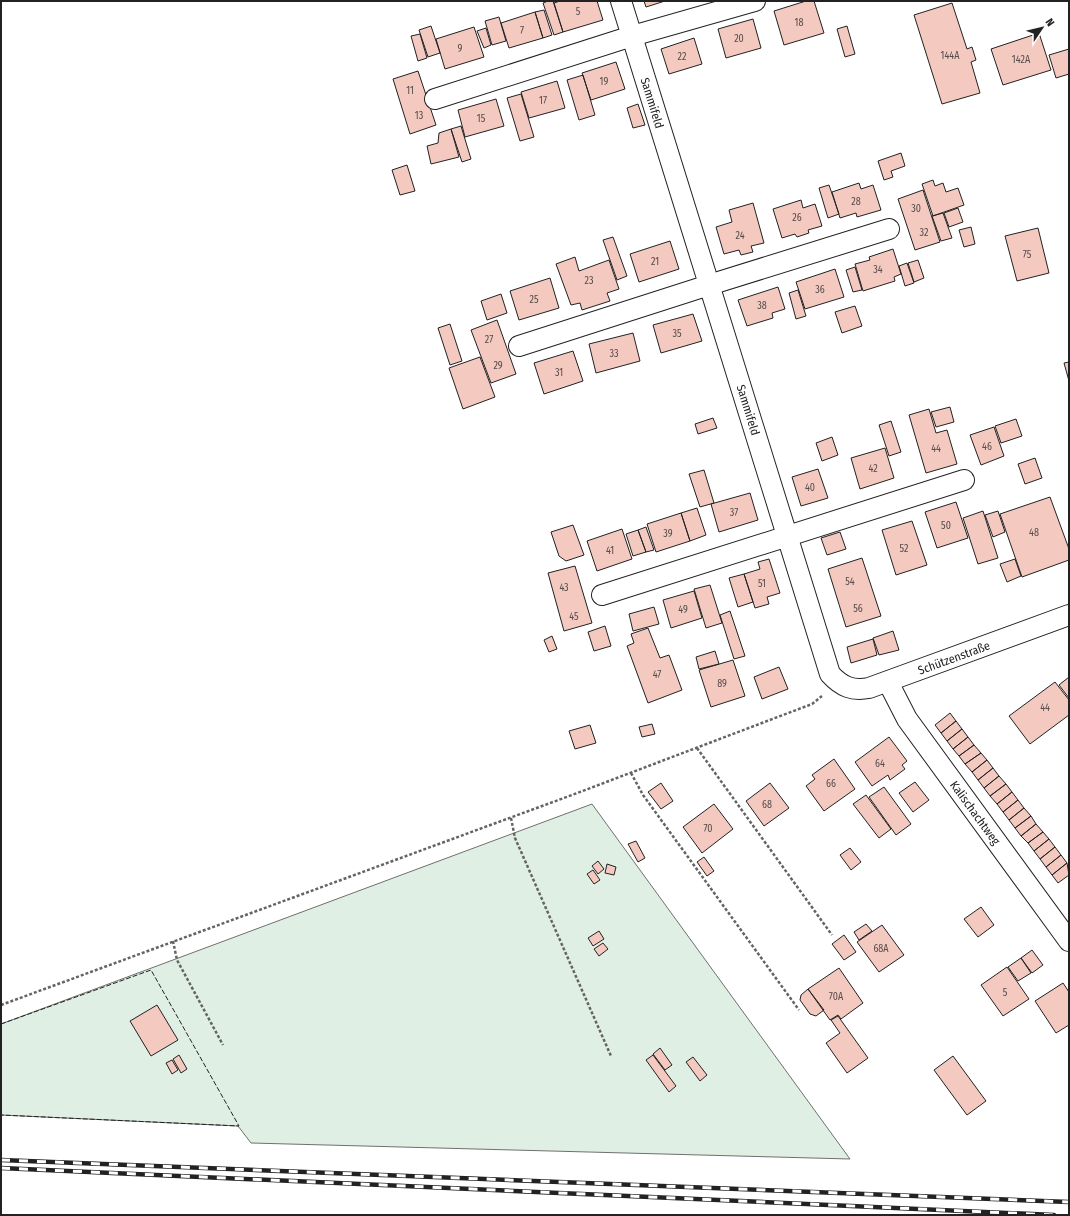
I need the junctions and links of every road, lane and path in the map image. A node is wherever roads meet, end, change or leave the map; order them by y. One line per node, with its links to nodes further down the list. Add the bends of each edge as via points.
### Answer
1 (621, 1): 3 (street, Sammifeld)
2 (755, 1): 3 (street)
3 (632, 36): 4 (street); 6 (street, Sammifeld)
4 (435, 99)
5 (889, 229): 6 (street)
6 (709, 284): 7 (street); 9 (street, Sammifeld)
7 (519, 346)
8 (964, 480): 9 (street)
9 (787, 535): 10 (street); 13 (street, Sammifeld, via 830,674)
10 (602, 594)
11 (1069, 615): 12 (street, Schützenstraße)
12 (888, 682): 13 (street, Schützenstraße, via 860,690); 18 (street, Kalischachtweg, via 907,720)
13 (838, 683): 14 (path, via 812,704)
14 (697, 748): 15 (path); 17 (path)
15 (631, 773): 16 (path); 21 (path, via 643,795)
16 (511, 818): 19 (path); 23 (path, via 515,838)
17 (832, 935)
18 (1069, 941)
19 (173, 942): 20 (path); 22 (path, via 177,960)
20 (1, 1005)
21 (799, 1010)
22 (223, 1044)
23 (611, 1056)

